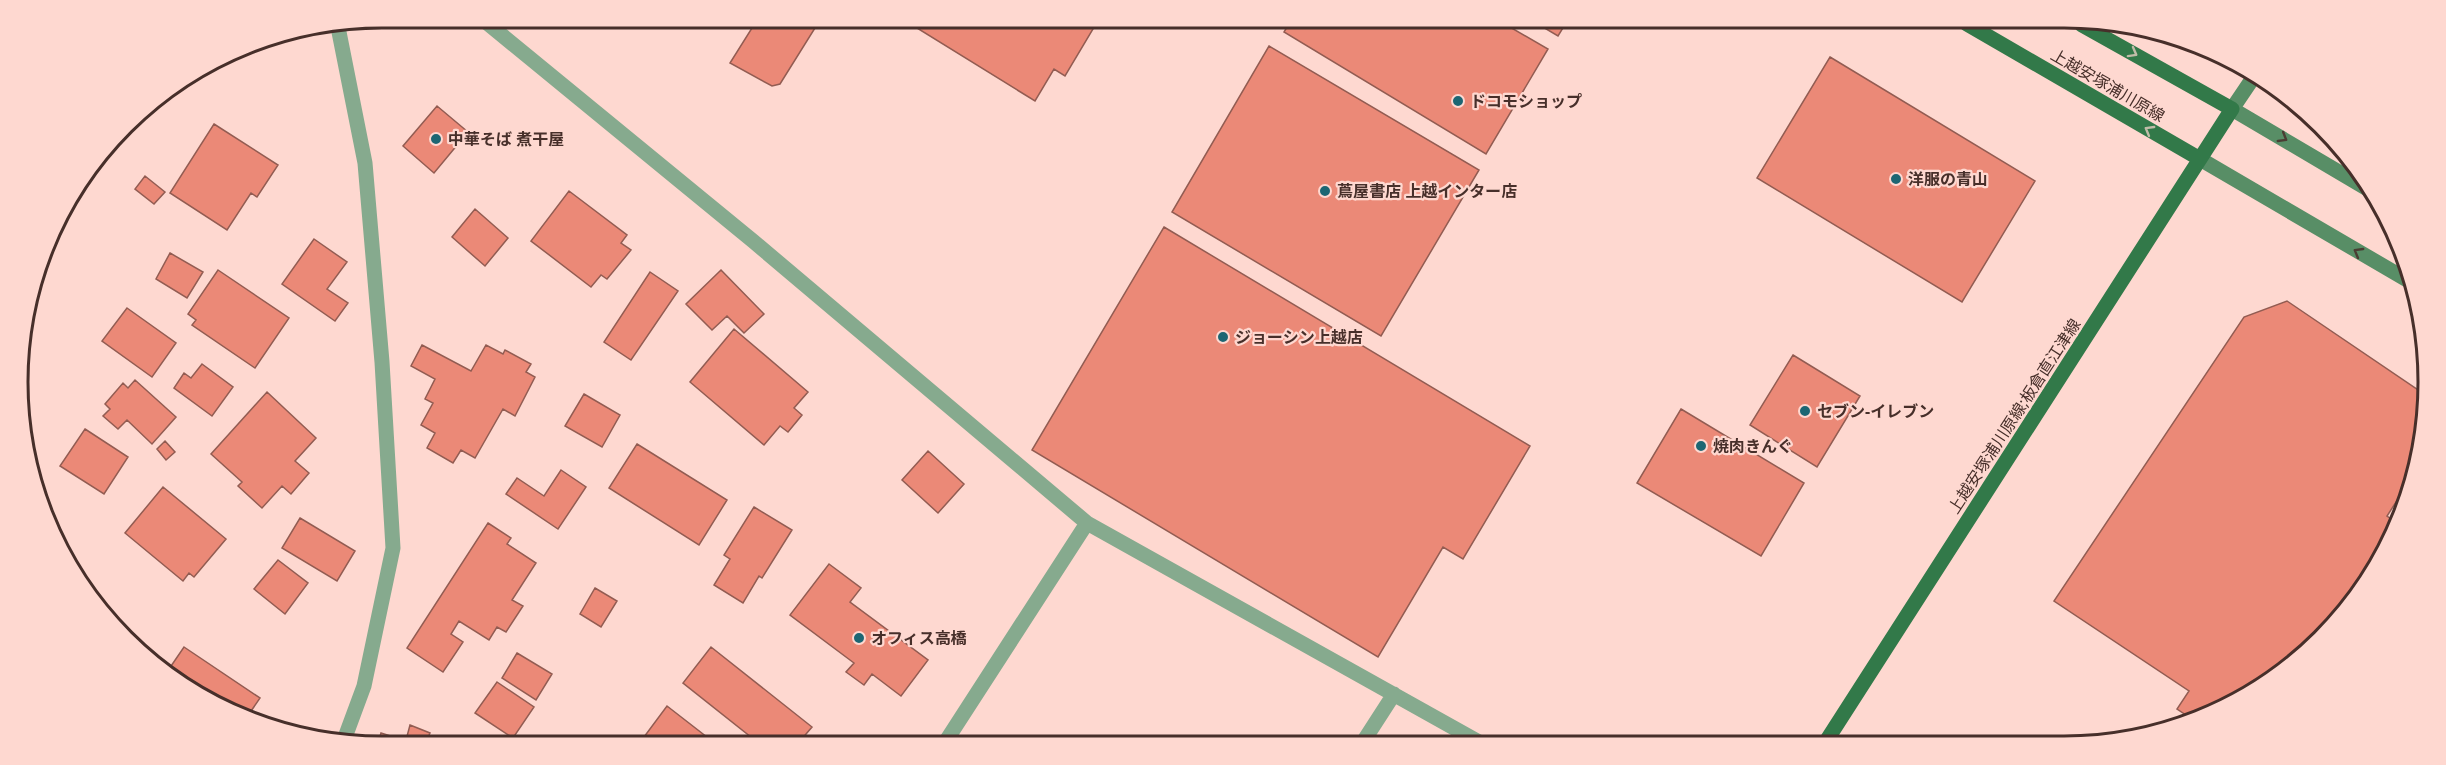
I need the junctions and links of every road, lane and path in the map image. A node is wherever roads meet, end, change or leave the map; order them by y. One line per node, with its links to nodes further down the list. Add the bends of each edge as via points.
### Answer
1 (493, 28): 10 (street)
2 (1974, 28): 7 (main road, 上越安塚浦川原線, one-way to 2)
3 (2090, 29): 6 (main road, one-way to 6)
4 (339, 32): 12 (street, via 365,163 393,548 364,686)
5 (2250, 82): 6 (street)
6 (2232, 109): 7 (main road, 上越安塚浦川原線;板倉直江津線); 8 (street, one-way to 8)
7 (2200, 159): 9 (street, one-way to 7); 16 (main road, 上越安塚浦川原線;板倉直江津線)
8 (2355, 181)
9 (2401, 276)
10 (1087, 523): 11 (street); 13 (street)
11 (1394, 694): 14 (street); 15 (street)
12 (346, 734)
13 (949, 736)
14 (1367, 736)
15 (1468, 736)
16 (1829, 736)

